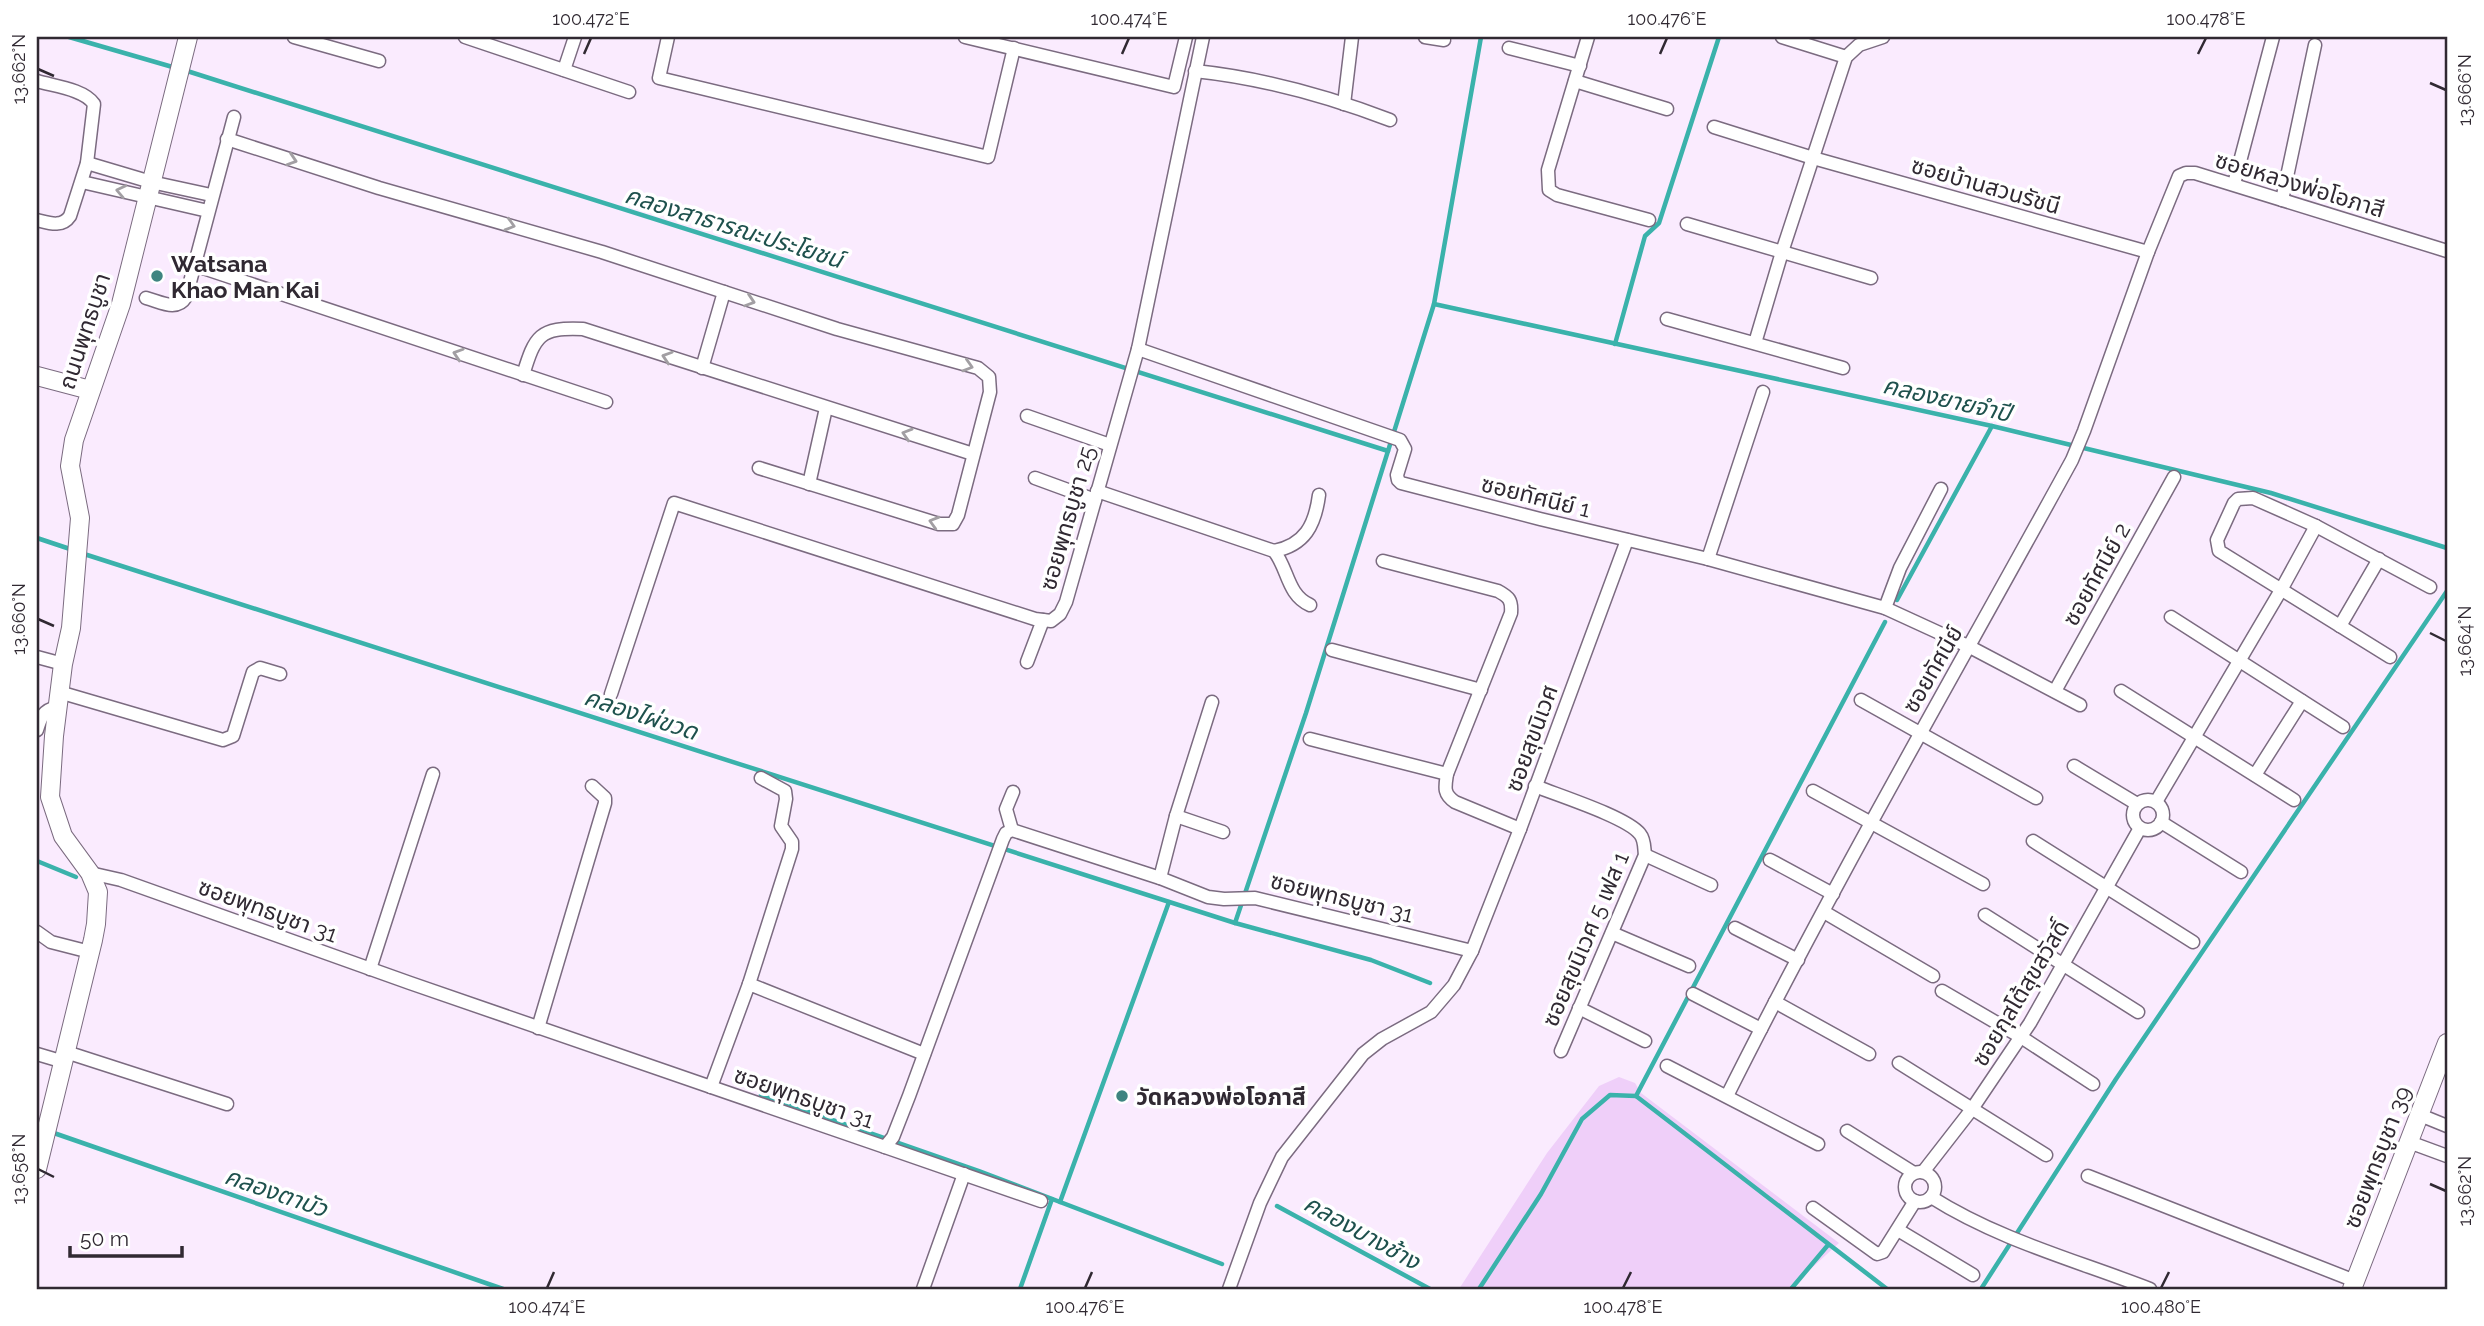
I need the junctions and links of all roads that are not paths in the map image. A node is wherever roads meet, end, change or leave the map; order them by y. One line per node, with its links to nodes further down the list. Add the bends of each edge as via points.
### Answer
1 (188, 37): 39 (main road, ถนนพุทธบูชา)
2 (294, 37): 16 (street)
3 (465, 37): 17 (street)
4 (575, 37): 24 (street)
5 (668, 37): 19 (street, via 659,78 988,157)
6 (965, 37): 19 (street)
7 (1186, 37): 19 (street, via 1174,87)
8 (1203, 37): 25 (street, ซอยพุทธบูชา 25)
9 (1352, 37): 29 (street)
10 (1425, 37): 15 (street)
11 (1588, 37): 23 (street)
12 (1782, 37): 21 (street)
13 (1883, 37): 21 (street, via 1859,45)
14 (2273, 37): 38 (street)
15 (1444, 40)
16 (328, 41): 22 (street)
17 (495, 42): 24 (street)
18 (2315, 45): 41 (street)
19 (1014, 48)
20 (1509, 48): 23 (street)
21 (1846, 57): 35 (street)
22 (379, 61)
23 (1580, 66): 27 (street)
24 (564, 70): 28 (street)
25 (1195, 71): 29 (street, via 1258,80); 55 (street, ซอยพุทธบูชา 25)
26 (37, 80): 36 (street, via 80,93 94,104)
27 (1575, 81): 30 (street); 44 (street, via 1548,170 1549,190)
28 (629, 92)
29 (1344, 104): 32 (street)
30 (1667, 109)
31 (234, 117): 34 (street)
32 (1390, 120)
33 (1714, 127): 35 (street, ซอยบ้านสวนรัชนี)
34 (227, 139): 40 (street); 51 (street, one-way to 51)
35 (1813, 158): 47 (street); 48 (street, ซอยบ้านสวนรัชนี)
36 (87, 163): 37 (street); 39 (street)
37 (82, 182): 39 (street, one-way to 37); 43 (street, via 67,221 51,224)
38 (2234, 184): 41 (street, ซอยหลวงพ่อโอภาสี); 48 (street, ซอยหลวงพ่อโอภาสี, via 2194,173 2179,176)
39 (149, 189): 40 (street); 42 (street); 60 (main road, ถนนพุทธบูชา, via 121,304)
40 (211, 195): 42 (street)
41 (2282, 200): 46 (street, ซอยหลวงพ่อโอภาสี)
42 (208, 211): 49 (street)
43 (37, 220)
44 (1649, 220)
45 (1686, 224): 47 (street)
46 (2447, 251)
47 (1782, 252): 50 (street); 54 (street)
48 (2148, 252): 87 (street, ซอยทัศนีย์, via 2071,460)
49 (194, 265): 52 (street, via 182,304); 59 (street, one-way to 49)
50 (1871, 278)
51 (724, 292): 56 (street); 66 (street, one-way to 66, via 978,368 989,377 990,392)
52 (146, 298)
53 (1667, 319): 54 (street)
54 (1755, 343): 57 (street)
55 (1138, 349): 65 (street, ซอยพุทธบูชา 25); 75 (street, ซอยทัศนีย์ 1, via 1394,438 1405,449 1397,475 1401,483)
56 (702, 368): 59 (street, one-way to 59, via 583,329 559,328 537,341); 63 (street)
57 (1843, 368)
58 (37, 376): 60 (main road)
59 (523, 376): 62 (street)
60 (90, 390): 93 (main road, ถนนพุทธบูชา, via 71,454 80,518 71,628)
61 (1763, 391): 77 (street)
62 (606, 402)
63 (826, 408): 66 (street, one-way to 63); 70 (street)
64 (1027, 416): 65 (street)
65 (1110, 445): 72 (street, ซอยพุทธบูชา 25)
66 (972, 454): 70 (street, one-way to 70, via 953,524)
67 (759, 468): 70 (street)
68 (2174, 477): 96 (street, ซอยทัศนีย์ 2)
69 (1035, 478): 72 (street)
70 (809, 484)
71 (1941, 489): 83 (street)
72 (1096, 495): 76 (street); 85 (street, ซอยพุทธบูชา 25, via 1066,602 1051,621)
73 (1319, 495): 76 (street, via 1308,530 1289,548)
74 (2316, 526): 78 (street); 81 (street); 81 (street, via 2253,498 2234,503 2217,540 2219,551)
75 (1625, 546): 77 (street, ซอยทัศนีย์ 1); 115 (street, ซอยสุขนิเวศ)
76 (1273, 551): 82 (street, via 1296,596)
77 (1708, 559): 83 (street, ซอยทัศนีย์ 1)
78 (2379, 559): 80 (street); 86 (street)
79 (1383, 561): 95 (street, via 1508,596 1511,613)
80 (2430, 587)
81 (2281, 590): 86 (street); 91 (street)
82 (1310, 605)
83 (1885, 608): 87 (street, ซอยทัศนีย์ 1)
84 (2171, 617): 91 (street)
85 (1042, 620): 92 (street); 98 (street, ซอยพุทธบูชา 25, via 674,503)
86 (2340, 626): 90 (street)
87 (1970, 647): 96 (street); 106 (street, ซอยทัศนีย์)
88 (1332, 650): 95 (street)
89 (37, 657): 93 (street)
90 (2390, 657)
91 (2239, 661): 101 (street); 107 (street)
92 (1027, 662)
93 (62, 664): 99 (main road, ถนนพุทธบูชา)
94 (280, 674): 99 (street, via 260,668 253,672 233,736 223,740)
95 (1481, 690): 111 (street)
96 (2055, 691): 103 (street)
97 (2121, 691): 107 (street)
98 (611, 694)
99 (58, 699): 105 (street, via 42,714); 133 (main road, ถนนพุทธบูชา, via 50,797 63,836)
100 (1861, 700): 106 (street)
101 (2302, 701): 104 (street); 112 (street)
102 (1212, 702): 122 (street)
103 (2080, 705)
104 (2343, 727)
105 (37, 730)
106 (1921, 733): 118 (street); 124 (street, ซอยทัศนีย์)
107 (2194, 736): 112 (street); 120 (street)
108 (1310, 739): 111 (street)
109 (2074, 766): 121 (street)
110 (433, 774): 150 (street)
111 (1447, 774): 126 (street, via 1444,790 1448,797)
112 (2255, 775): 119 (street)
113 (761, 778): 152 (street, via 785,791 781,826 792,849)
114 (592, 786): 158 (street, via 605,803)
115 (1535, 786): 126 (street, ซอยสุขนิเวศ); 130 (street, ซอยสุขนิเวศ 5 เฟส 1, via 1634,828 1642,836)
116 (1013, 792): 128 (street, via 1006,810)
117 (1813, 792): 124 (street)
118 (2036, 798)
119 (2294, 800)
120 (2156, 802): 121 (street); 123 (street, via 2161,807)
121 (2137, 804): 125 (street, via 2133,817)
122 (1176, 816): 127 (street); 134 (street)
123 (2161, 822): 125 (street, via 2156,828); 132 (street)
124 (1870, 823): 136 (street); 138 (street, ซอยทัศนีย์)
125 (2140, 828): 137 (street, ซอยกุสโต้สุขสวัสดิ์)
126 (1520, 829): 145 (street, ซอยสุขนิเวศ)
127 (1223, 832)
128 (1008, 834): 134 (street, ซอยพุทธบูชา 31); 165 (street, ซอยพุทธบูชา 31)
129 (2033, 841): 137 (street)
130 (1645, 855): 135 (street); 143 (street, ซอยสุขนิเวศ 5 เฟส 1)
131 (1770, 860): 138 (street)
132 (2241, 872)
133 (90, 873): 146 (main road, ถนนพุทธบูชา, via 98,892); 150 (street, ซอยพุทธบูชา 31)
134 (1160, 878): 145 (street, ซอยพุทธบูชา 31, via 1209,897 1255,898)
135 (1711, 884)
136 (1983, 884)
137 (2105, 888): 144 (street); 148 (street, ซอยกุสโต้สุขสวัสดิ์)
138 (1833, 894): 139 (street, ซอยทัศนีย์)
139 (1824, 912): 147 (street, ซอยทัศนีย์); 151 (street)
140 (1985, 915): 148 (street)
141 (1735, 928): 147 (street)
142 (37, 932): 146 (street, via 51,942)
143 (1612, 933): 149 (street); 156 (street, ซอยสุขนิเวศ 5 เฟส 1)
144 (2193, 942)
145 (1472, 951): 196 (street, ซอยสุขนิเวศ, via 1444,999 1363,1054 1282,1157)
146 (90, 952): 167 (main road, ถนนพุทธบูชา)
147 (1798, 960): 155 (street, ซอยทัศนีย์)
148 (2064, 964): 157 (street); 160 (street, ซอยกุสโต้สุขสวัสดิ์)
149 (1689, 966)
150 (370, 969): 158 (street, ซอยพุทธบูชา 31)
151 (1933, 976)
152 (749, 984): 165 (street); 171 (street)
153 (1942, 991): 160 (street)
154 (1693, 994): 159 (street)
155 (1775, 1002): 159 (street, ซอยทัศนีย์); 166 (street)
156 (1579, 1008): 161 (street); 163 (street, ซอยสุขนิเวศ 5 เฟส 1)
157 (2138, 1012)
158 (538, 1028): 171 (street, ซอยพุทธบูชา 31)
159 (1760, 1029): 172 (street, ซอยทัศนีย์)
160 (2021, 1037): 170 (street); 174 (street, ซอยกุสโต้สุขสวัสดิ์)
161 (1645, 1041)
162 (2447, 1043): 175 (main road, ซอยพุทธบูชา 39)
163 (1560, 1051)
164 (37, 1054): 167 (street)
165 (924, 1054): 180 (street, ซอยพุทธบูชา 31)
166 (1869, 1054)
167 (65, 1057): 173 (street); 178 (main road, ถนนพุทธบูชา)
168 (1899, 1063): 174 (street)
169 (1667, 1066): 172 (street)
170 (2093, 1084)
171 (711, 1087): 180 (street, ซอยพุทธบูชา 31)
172 (1727, 1096): 181 (street)
173 (227, 1104)
174 (1972, 1109): 182 (street); 185 (street, ซอยกุสโต้สุขสวัสดิ์)
175 (2420, 1115): 176 (street); 179 (main road, ซอยพุทธบูชา 39)
176 (2447, 1126)
177 (1847, 1131): 185 (street)
178 (43, 1137): 184 (main road, ถนนพุทธบูชา)
179 (2409, 1142): 183 (street); 194 (main road, ซอยพุทธบูชา 39)
180 (888, 1144): 186 (street)
181 (1818, 1144)
182 (2046, 1155)
183 (2447, 1156)
184 (37, 1169)
185 (1919, 1172): 188 (street, via 1928,1174 1934,1183); 190 (street, via 1905,1187)
186 (964, 1174): 189 (street); 195 (street)
187 (2088, 1176): 194 (street)
188 (1931, 1198): 190 (street); 197 (street, via 2027,1246)
189 (1041, 1201)
190 (1915, 1201): 192 (street)
191 (1813, 1208): 192 (street, via 1877,1254)
192 (1898, 1230): 193 (street)
193 (1973, 1275)
194 (2354, 1285)
195 (923, 1289)
196 (1229, 1289)
197 (2150, 1289)

